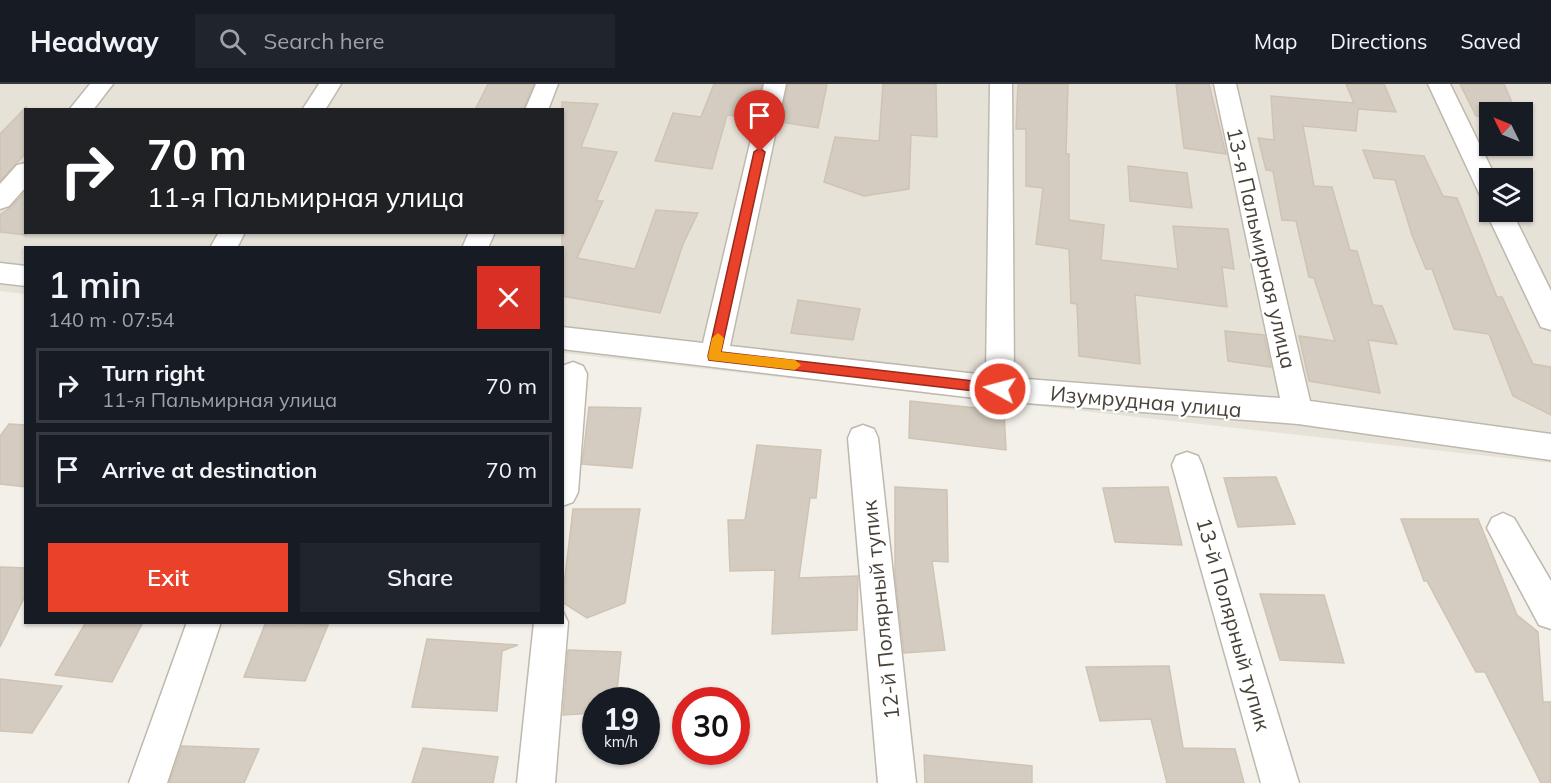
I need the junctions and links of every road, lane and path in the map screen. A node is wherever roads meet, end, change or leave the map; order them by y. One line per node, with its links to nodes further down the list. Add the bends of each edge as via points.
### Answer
1 (102, 84): 8 (street)
2 (330, 84): 9 (street)
3 (547, 84): 10 (street)
4 (775, 84): 19 (street)
5 (1001, 84): 21 (street)
6 (1225, 84): 22 (street, 13-я Пальмирная улица)
7 (1438, 84): 11 (street)
8 (82, 108)
9 (315, 108)
10 (537, 108)
11 (1479, 168)
12 (24, 173): 13 (street)
13 (0, 200)
14 (1504, 222): 17 (street)
15 (0, 273): 16 (street)
16 (24, 276)
17 (1551, 319)
18 (564, 338): 19 (street, Изумрудная улица)
19 (714, 356): 21 (street, Изумрудная улица)
20 (573, 374): 26 (street)
21 (1000, 389): 22 (street, Изумрудная улица)
22 (1298, 412): 24 (street, Изумрудная улица)
23 (863, 438): 33 (street, 12-й Полярный тупик)
24 (1551, 447)
25 (1187, 465): 34 (street, 13-й Полярный тупик)
26 (564, 471)
27 (1503, 528): 28 (street)
28 (1551, 614)
29 (203, 624): 31 (street)
30 (551, 624): 32 (street)
31 (148, 783)
32 (536, 783)
33 (897, 783)
34 (1280, 783)

